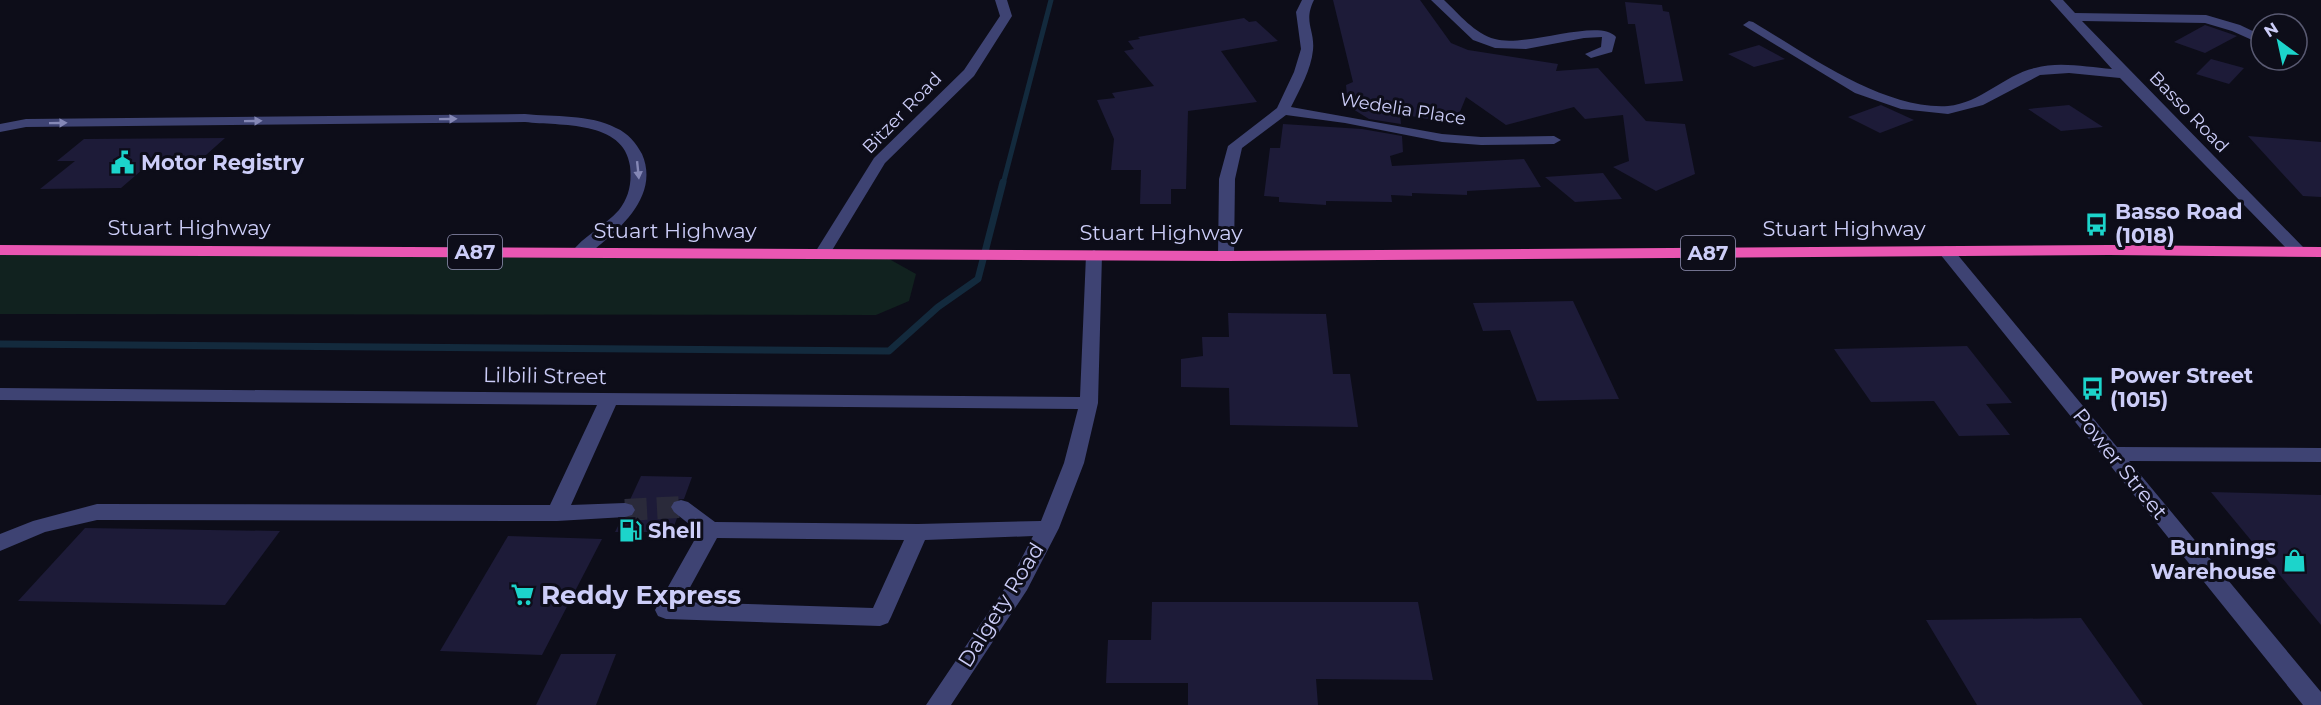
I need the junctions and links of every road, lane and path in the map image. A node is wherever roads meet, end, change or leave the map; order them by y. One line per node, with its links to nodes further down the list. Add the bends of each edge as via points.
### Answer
1 (1001, 0): 18 (street, Bitzer Road, via 1006,16 969,73 879,161)
2 (1308, 0): 10 (street, via 1302,12 1307,49 1301,72)
3 (1437, 0): 8 (street, via 1477,37 1495,44 1526,45 1584,34 1605,33 1610,37 1607,49)
4 (2056, 0): 5 (street, Basso Road)
5 (2071, 17): 7 (street, via 2206,19); 9 (street, Basso Road)
6 (1749, 25): 9 (street, via 1860,90 1901,105 1948,110 1978,102 2037,71 2069,69)
7 (2249, 34)
8 (1591, 54)
9 (2124, 74): 14 (street, Basso Road)
10 (1282, 110): 12 (street, Wedelia Place, via 1442,138); 20 (street, via 1235,146 1227,179)
11 (0, 128): 17 (street, one-way to 17, via 26,123 525,118 607,128 633,146 640,172 635,201)
12 (1554, 140)
13 (0, 250): 17 (highway, Stuart Highway / A87)
14 (2297, 250): 15 (highway, Stuart Highway / A87); 16 (highway, Stuart Highway / A87)
15 (1946, 251): 20 (highway, Stuart Highway / A87); 24 (street, Power Street)
16 (2321, 252)
17 (579, 253): 18 (highway, Stuart Highway / A87)
18 (822, 254): 19 (highway, Stuart Highway / A87)
19 (1094, 255): 20 (highway, Stuart Highway / A87); 23 (street, Dalgety Road)
20 (1226, 256)
21 (0, 394): 22 (street, Lilbili Street)
22 (609, 400): 23 (street, Lilbili Street); 28 (street)
23 (1089, 403): 29 (street, Dalgety Road, via 1074,463)
24 (2112, 454): 25 (street); 34 (street, Power Street)
25 (2321, 455)
26 (681, 507): 30 (street)
27 (625, 510): 28 (street)
28 (557, 513): 32 (street, via 97,512 40,526)
29 (1048, 528): 31 (street); 33 (street, Dalgety Road, via 1018,584)
30 (711, 530): 31 (street); 31 (street, via 666,609 880,617)
31 (918, 532)
32 (0, 543)
33 (938, 705)
34 (2317, 705)

